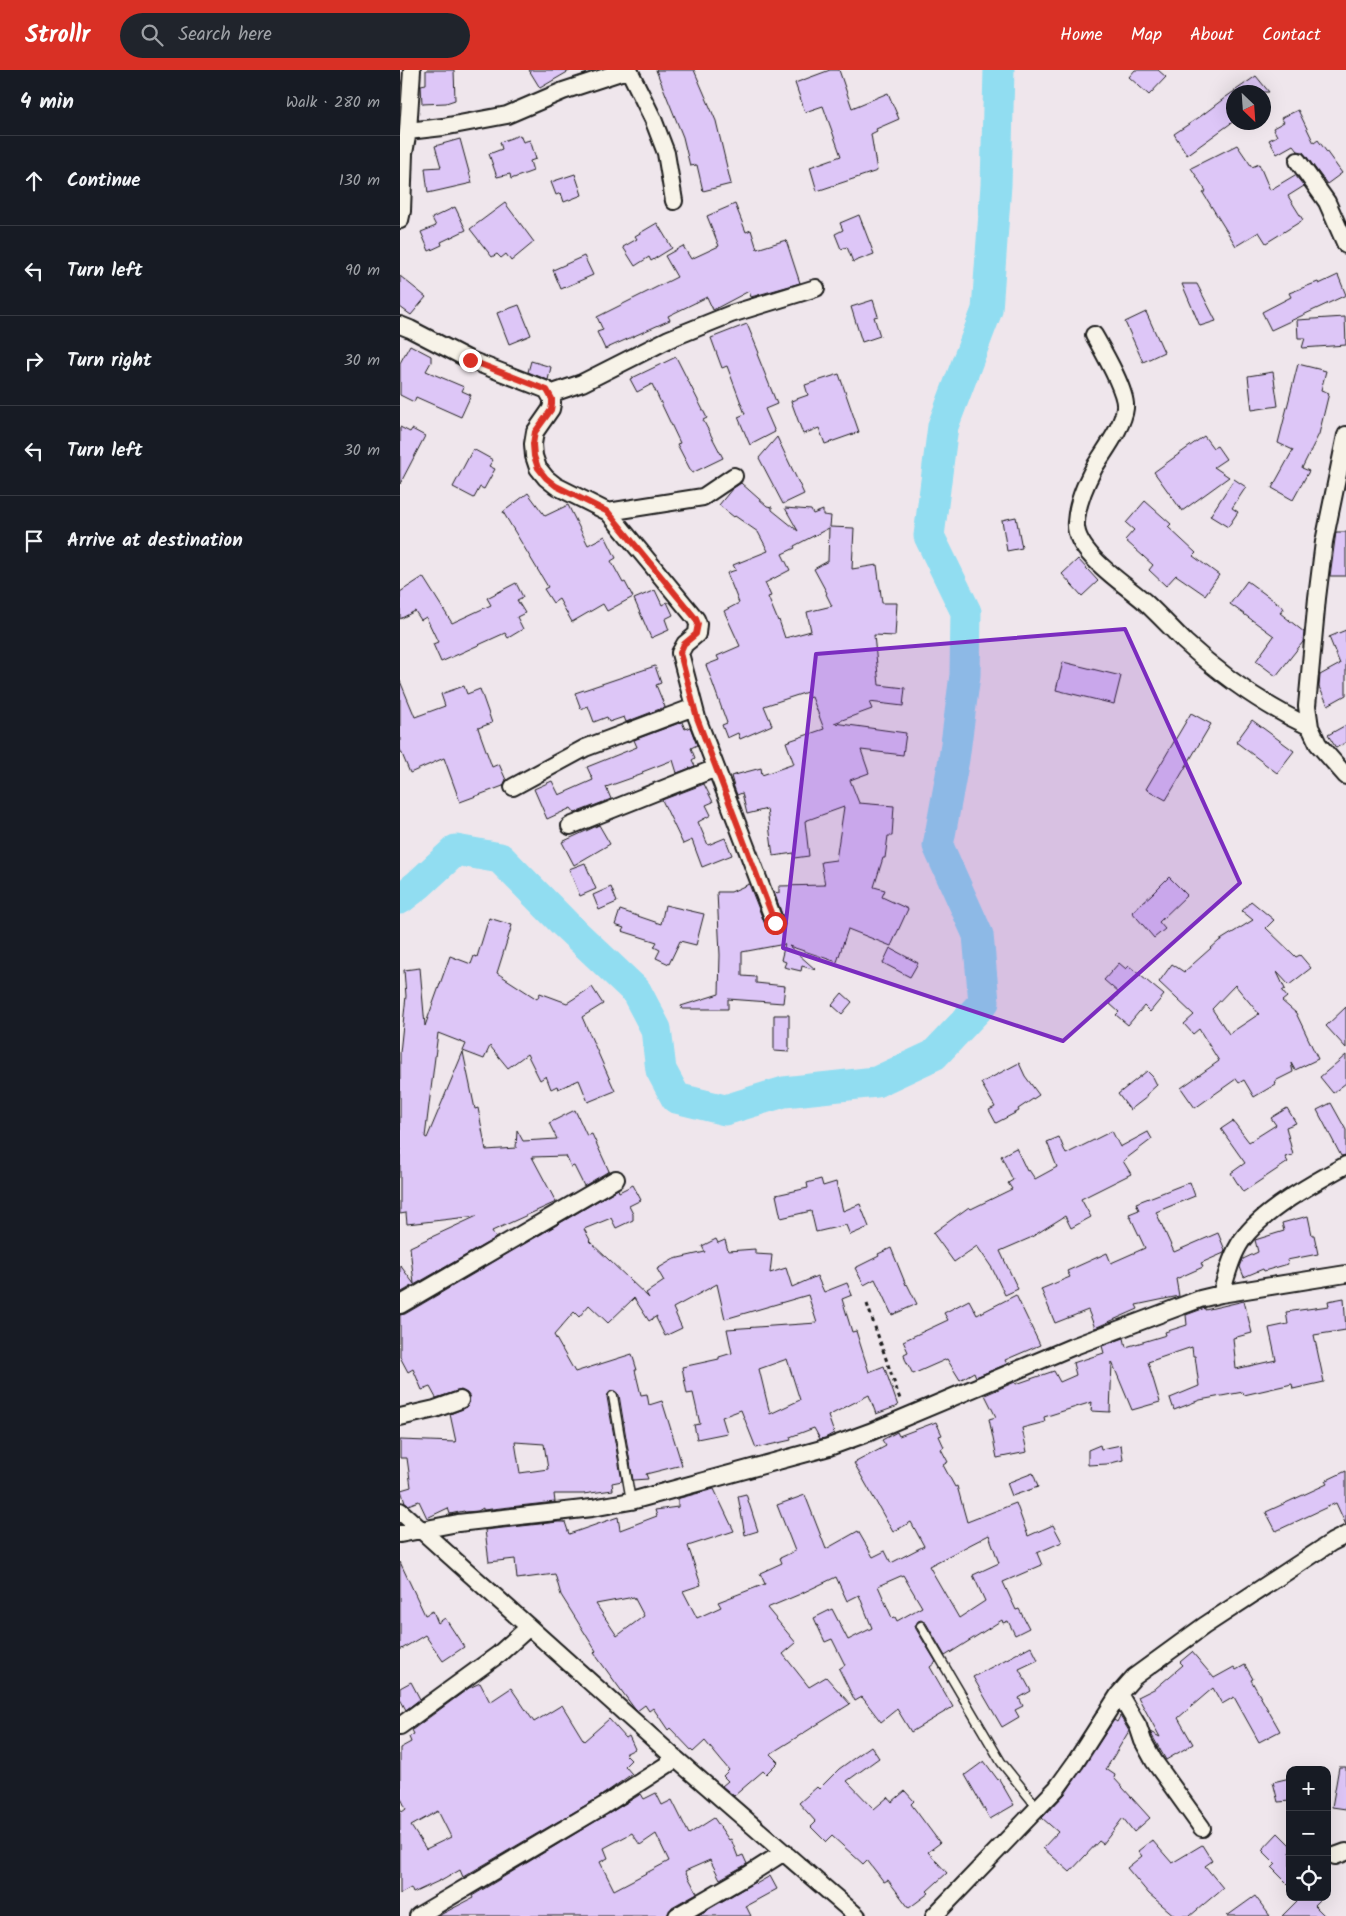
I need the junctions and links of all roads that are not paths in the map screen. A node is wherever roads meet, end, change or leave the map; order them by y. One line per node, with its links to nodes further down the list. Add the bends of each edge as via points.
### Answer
1 (412, 70): 3 (street)
2 (628, 70): 3 (street, via 563,91 507,115); 5 (street, via 666,153)
3 (408, 131): 6 (street)
4 (1298, 161): 7 (street, via 1327,202)
5 (674, 201)
6 (400, 220)
7 (1346, 245)
8 (816, 288): 11 (street, via 731,314 669,339 582,383)
9 (400, 325): 11 (street, via 470,360 542,387)
10 (1094, 336): 16 (street, via 1119,383 1126,407 1116,432 1093,470 1079,506 1076,524 1082,545 1101,566 1225,675 1283,714)
11 (550, 394): 14 (street, via 551,410 535,432 533,444 538,468 556,486)
12 (1346, 435): 16 (street, via 1316,598 1307,706)
13 (734, 476): 14 (street, via 703,497)
14 (608, 512): 15 (street, via 696,619 696,634 684,644 680,653)
15 (694, 706): 17 (street); 19 (street, via 585,748)
16 (1310, 727): 18 (street, via 1318,744)
17 (716, 768): 20 (street); 21 (street)
18 (1346, 776)
19 (513, 787)
20 (570, 826)
21 (775, 923)
22 (1346, 1165): 25 (street, via 1256,1225 1232,1258)
23 (616, 1179): 26 (street)
24 (1346, 1274): 25 (street)
25 (1221, 1294): 30 (street, via 1113,1331 829,1447)
26 (400, 1305)
27 (613, 1396): 30 (lane)
28 (460, 1400): 29 (street)
29 (400, 1417)
30 (631, 1501): 32 (street)
31 (400, 1511): 32 (street)
32 (420, 1529): 33 (street); 36 (street)
33 (400, 1534)
34 (1346, 1535): 37 (street, via 1204,1626 1134,1677)
35 (921, 1626): 40 (lane, via 1001,1762)
36 (528, 1627): 38 (street, via 499,1654); 39 (street)
37 (1119, 1694): 40 (street, via 1075,1763); 41 (street, via 1154,1761)
38 (400, 1726)
39 (676, 1759): 42 (street); 43 (street, via 604,1806)
40 (1038, 1807): 46 (street)
41 (1202, 1828)
42 (784, 1852): 44 (street); 45 (street)
43 (418, 1916)
44 (677, 1916)
45 (857, 1916)
46 (934, 1916)

